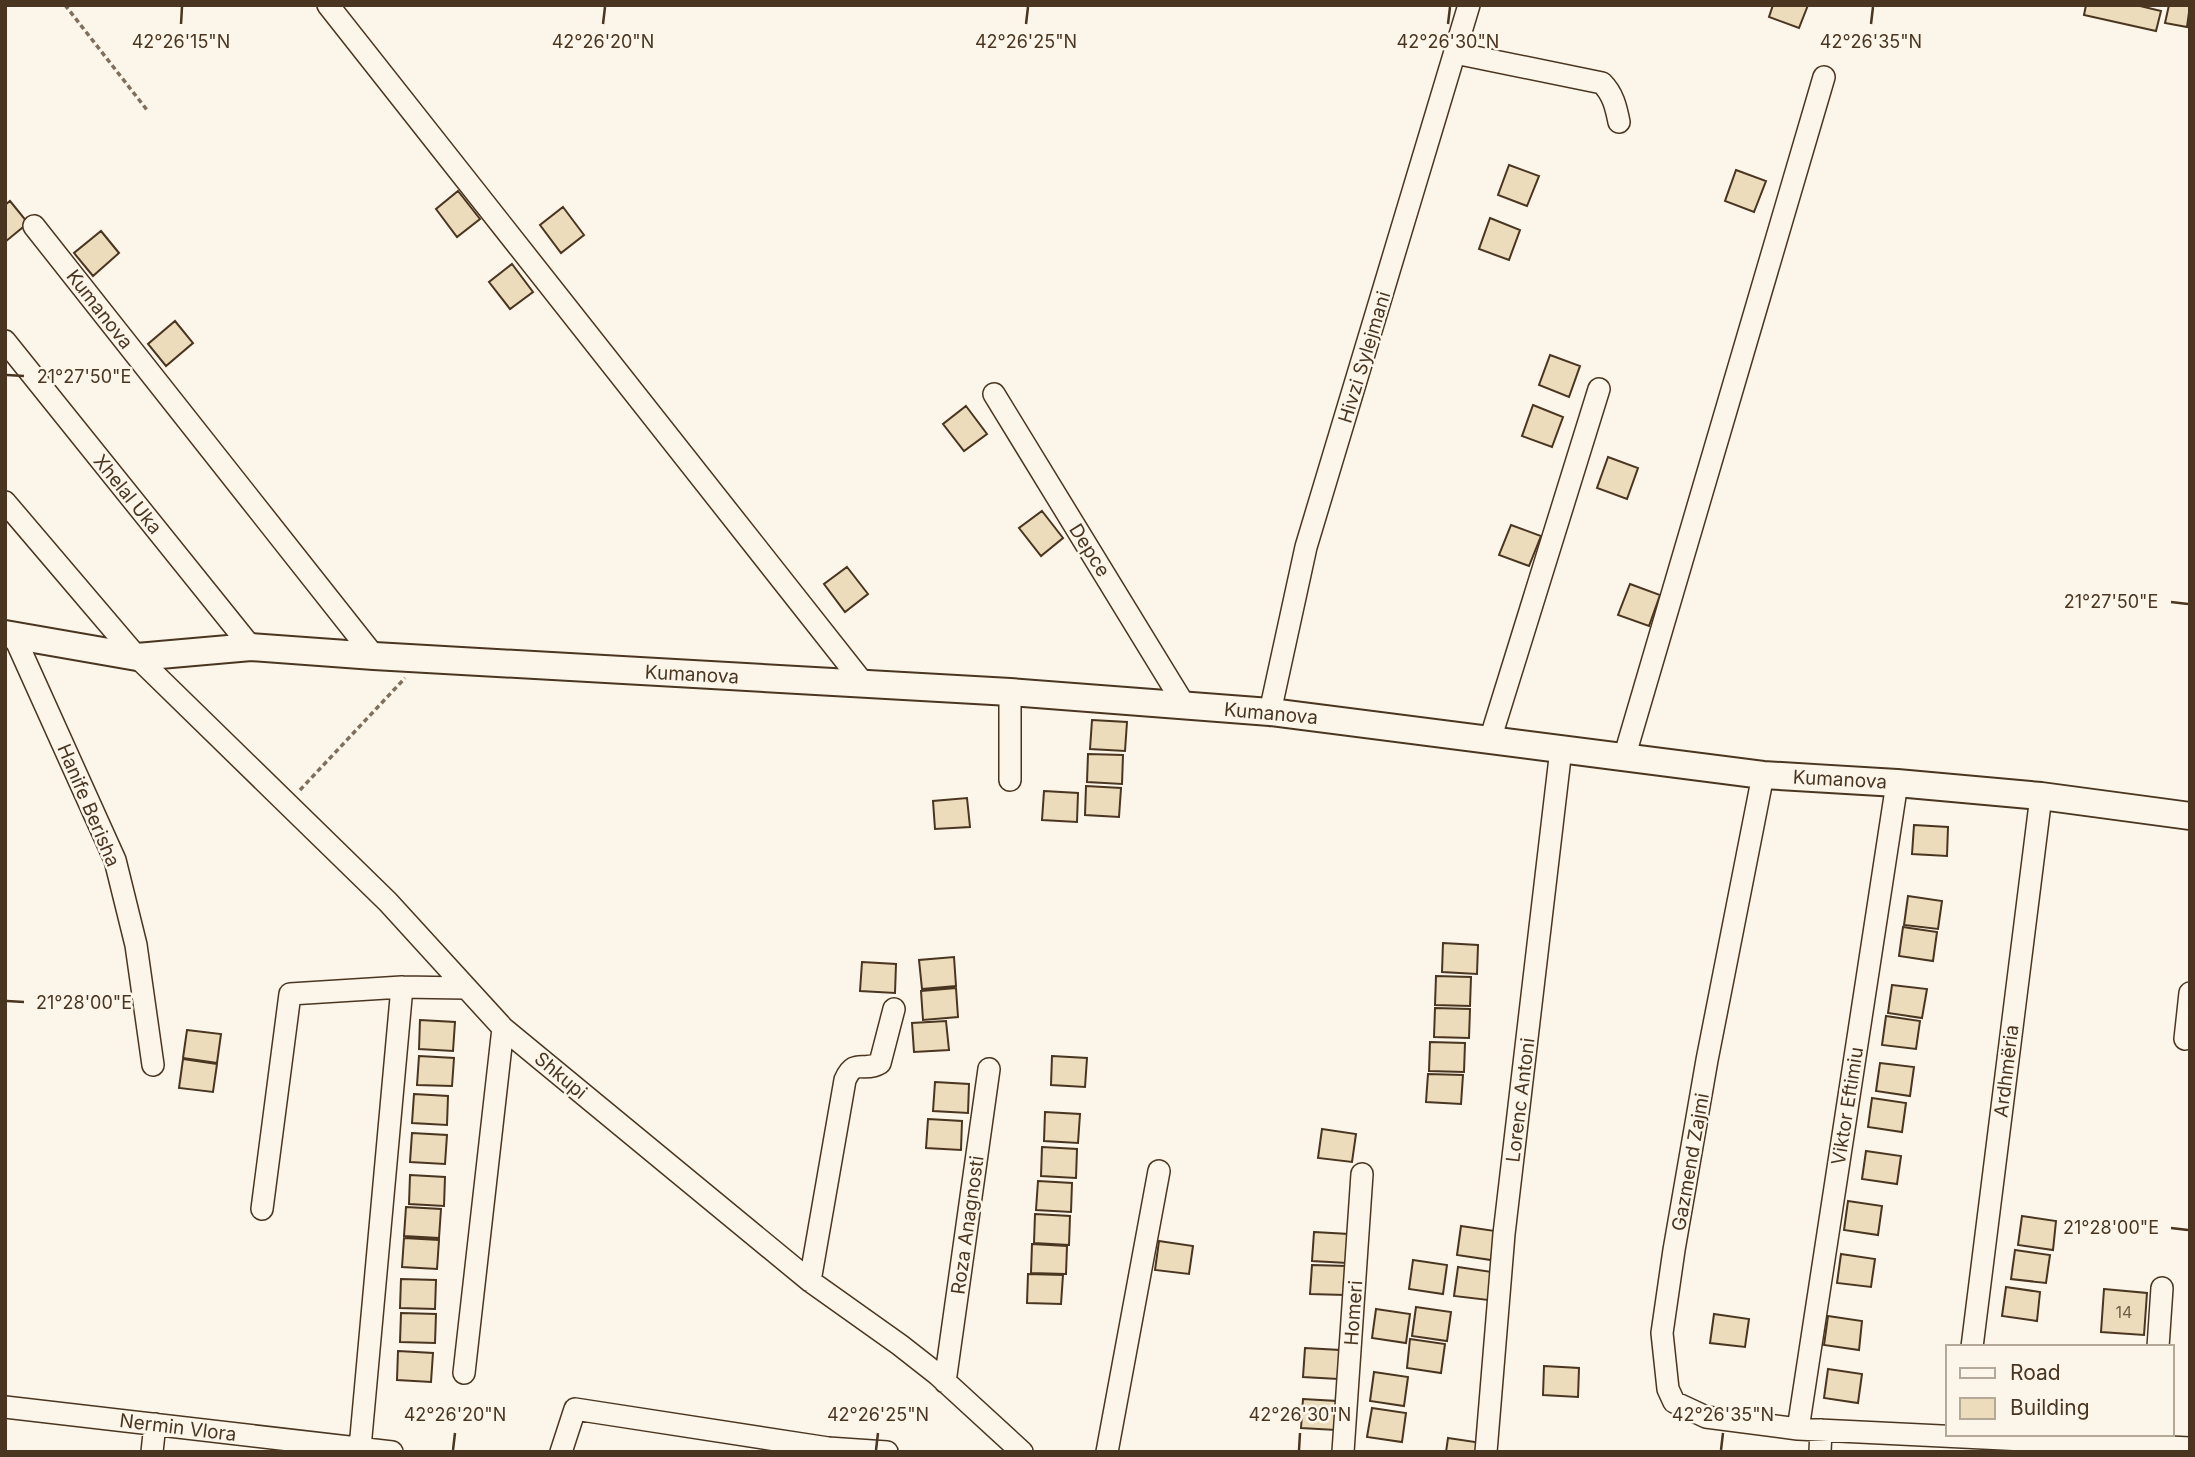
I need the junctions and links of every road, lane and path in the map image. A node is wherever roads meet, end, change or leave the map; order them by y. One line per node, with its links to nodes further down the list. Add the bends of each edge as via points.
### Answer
1 (65, 5): 6 (path)
2 (328, 5): 18 (street)
3 (1469, 5): 4 (street, Hivzi Sylejmani)
4 (1455, 53): 7 (street, via 1602,83 1609,89); 21 (street, Hivzi Sylejmani, via 1306,547)
5 (1824, 77): 24 (street)
6 (147, 110)
7 (1619, 122)
8 (34, 226): 15 (street, Kumanova)
9 (5, 341): 14 (street, Xhelal Uka)
10 (1599, 389): 22 (street)
11 (994, 394): 20 (street, Depce)
12 (5, 502): 16 (street, Shkupi)
13 (10, 635): 16 (main road, Kumanova); 37 (street, Hanife Berisha, via 115,860 136,945)
14 (251, 647): 15 (main road, Kumanova); 16 (main road, Kumanova)
15 (374, 656): 17 (main road, Kumanova)
16 (136, 657): 29 (street, Shkupi)
17 (424, 659): 18 (main road, Kumanova); 29 (path)
18 (864, 684): 19 (main road, Kumanova)
19 (1010, 692): 20 (main road, Kumanova); 26 (street)
20 (1185, 706): 21 (main road, Kumanova)
21 (1270, 712): 22 (main road, Kumanova)
22 (1490, 740): 23 (main road, Kumanova)
23 (1561, 749): 24 (main road, Kumanova); 64 (street, Lorenc Antoni, via 1504,1234)
24 (1624, 758): 25 (main road, Kumanova)
25 (1763, 775): 27 (main road, Kumanova); 50 (street, Gazmend Zajmi, via 1707,1060 1662,1333 1668,1389 1674,1402 1706,1418)
26 (1010, 780)
27 (1896, 783): 28 (main road, Kumanova); 50 (street, Viktor Eftimiu)
28 (2040, 796): 30 (main road, Kumanova); 44 (street, Ardhmëria)
29 (286, 805): 32 (street, Shkupi, via 388,902)
30 (2189, 813)
31 (402, 988): 32 (street); 41 (street, via 290,994); 54 (street)
32 (466, 988): 35 (street, Shkupi)
33 (2190, 993): 36 (street)
34 (894, 1009): 42 (street, via 880,1063 873,1068 857,1066 845,1080)
35 (503, 1028): 42 (street, Shkupi); 46 (street)
36 (2185, 1039)
37 (153, 1065)
38 (989, 1069): 47 (street, Roza Anagnosti)
39 (1159, 1171): 62 (street)
40 (1362, 1174): 63 (street, Homeri)
41 (262, 1209)
42 (810, 1281): 47 (street, Shkupi)
43 (2162, 1288): 45 (street)
44 (1972, 1345)
45 (2158, 1345)
46 (464, 1373)
47 (945, 1382): 61 (street, Shkupi)
48 (5, 1407): 49 (street, Nermin Vlora)
49 (155, 1424): 54 (street, Nermin Vlora); 57 (street)
50 (1798, 1429): 52 (street, Gazmend Zajmi)
51 (2152, 1439): 53 (street, Gazmend Zajmi); 55 (street, Gazmend Zajmi)
52 (1820, 1441): 53 (street, Gazmend Zajmi)
53 (1960, 1441)
54 (360, 1448): 58 (street, Nermin Vlora)
55 (2190, 1448)
56 (828, 1450): 59 (street, via 575,1409); 60 (street)
57 (152, 1452)
58 (392, 1452)
59 (561, 1452)
60 (887, 1452)
61 (1022, 1452)
62 (1107, 1452)
63 (1343, 1452)
64 (1486, 1452)

